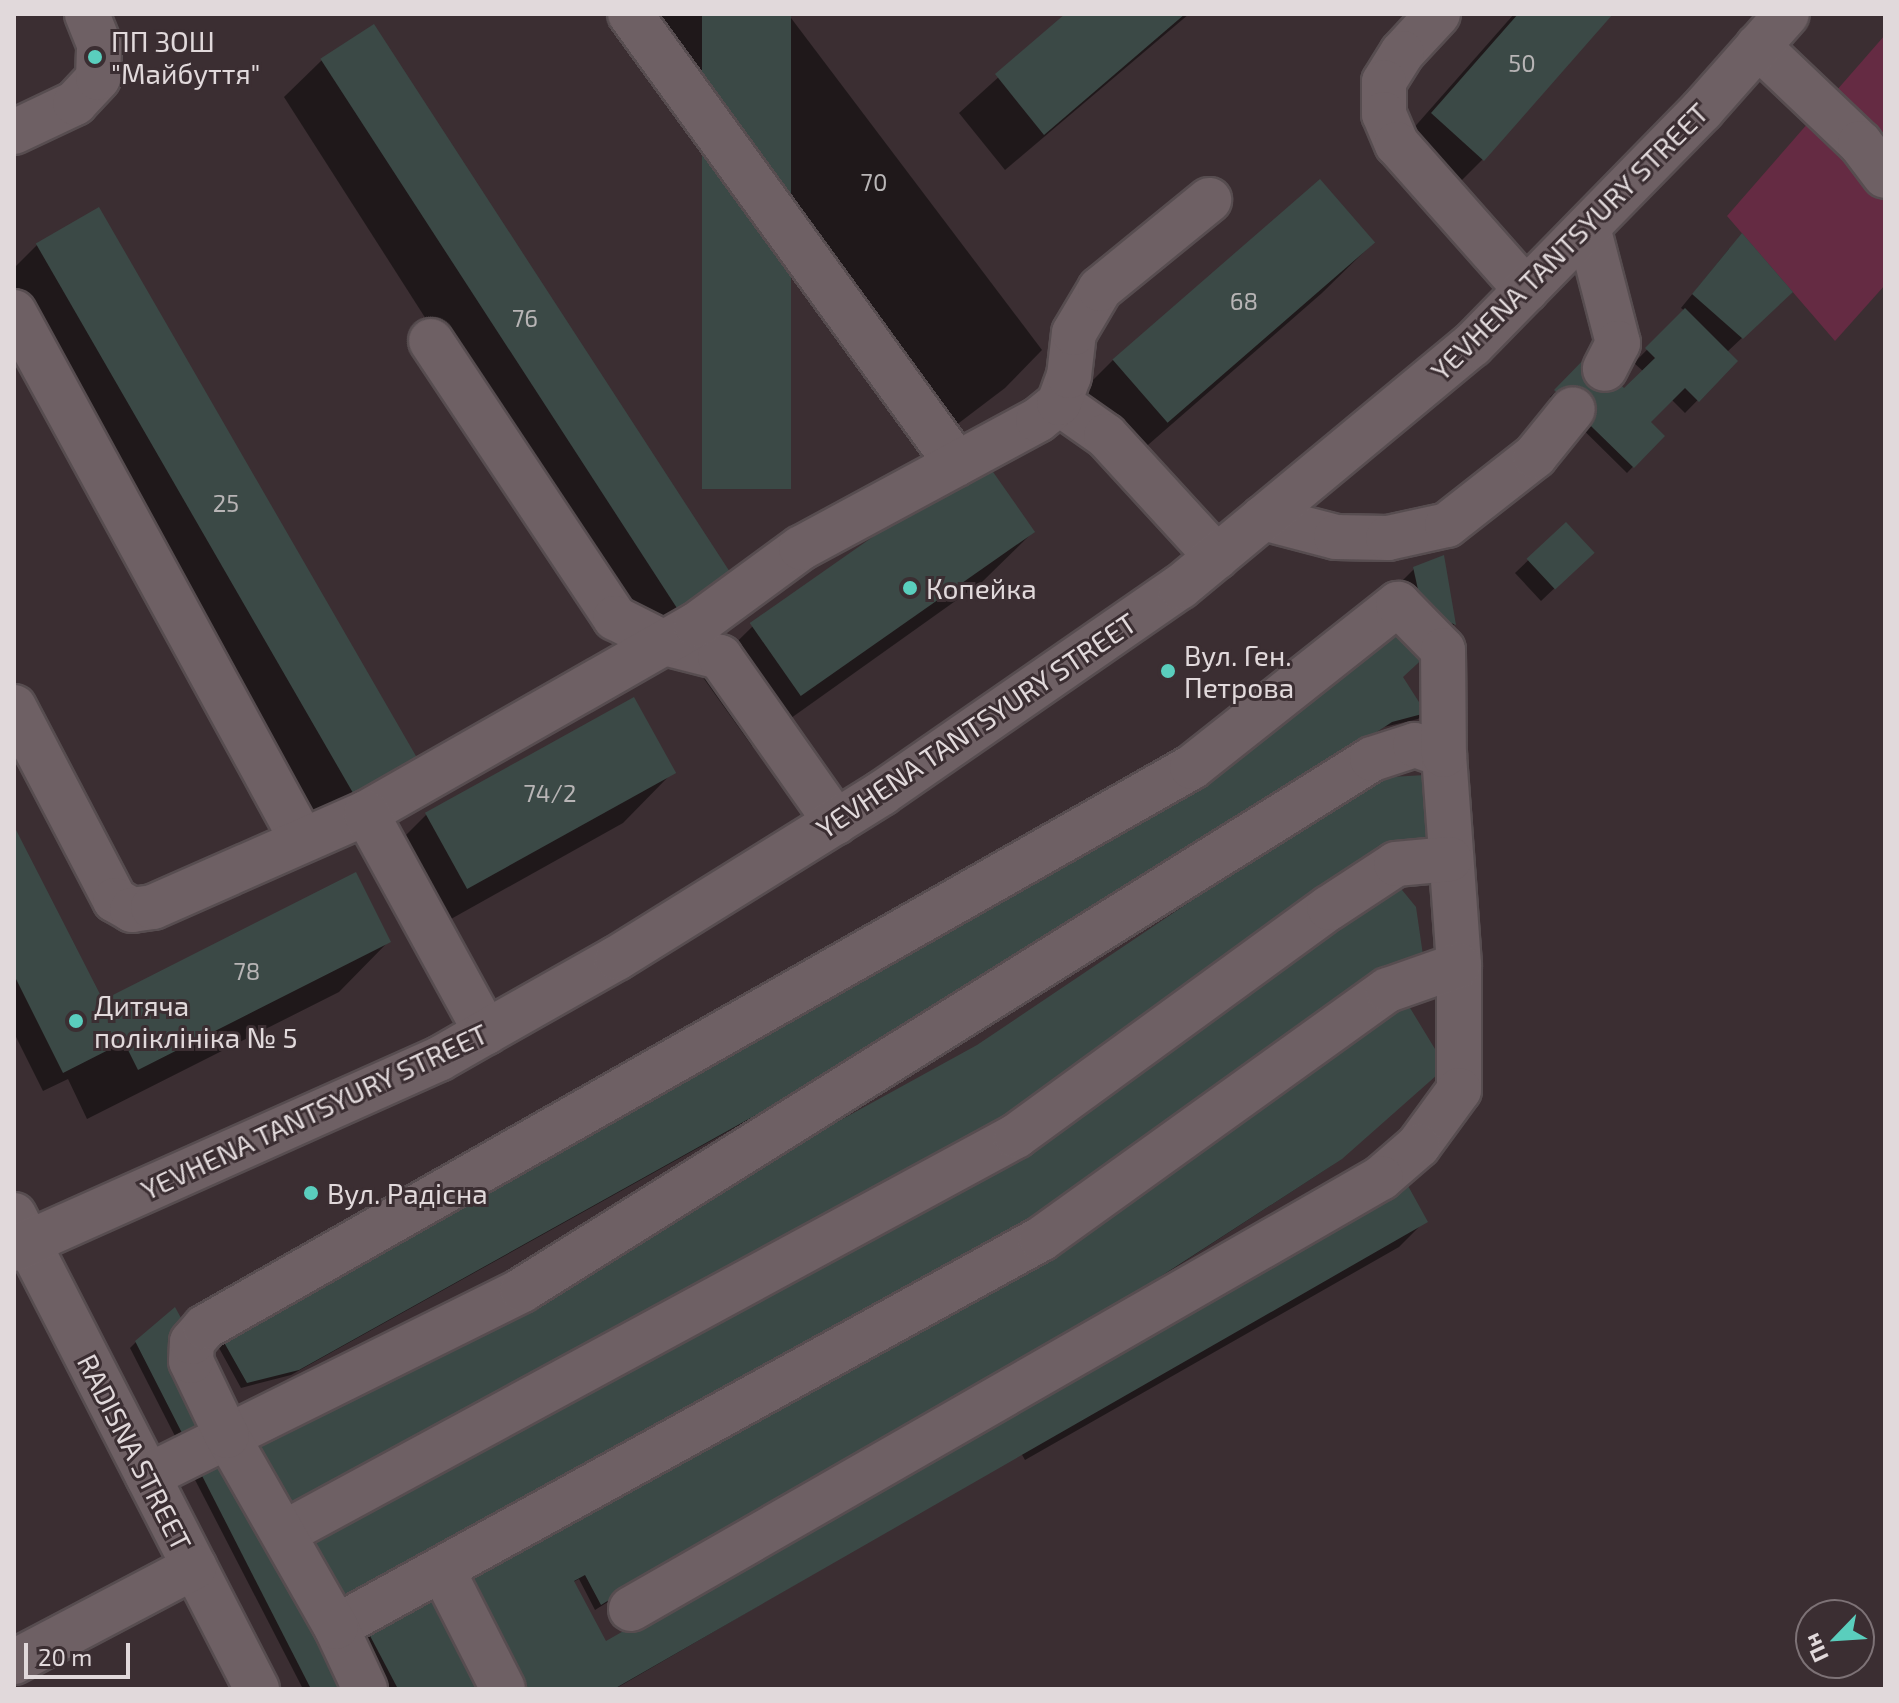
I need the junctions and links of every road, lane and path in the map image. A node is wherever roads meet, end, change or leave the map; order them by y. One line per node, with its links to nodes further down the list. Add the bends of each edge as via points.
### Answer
1 (87, 14): 6 (street, via 99,44 98,78 75,103)
2 (630, 14): 16 (street)
3 (1438, 14): 10 (street, via 1384,82 1384,114 1397,144)
4 (1787, 14): 5 (street, YEVHENA TANTSYURY STREET)
5 (1758, 46): 7 (street, via 1860,143); 9 (street, YEVHENA TANTSYURY STREET)
6 (14, 132)
7 (1885, 176)
8 (1209, 200): 14 (street, via 1100,289 1074,333 1069,376)
9 (1588, 227): 10 (street, YEVHENA TANTSYURY STREET); 13 (street, via 1618,343)
10 (1526, 290): 17 (street, YEVHENA TANTSYURY STREET, via 1472,345)
11 (14, 312): 24 (street)
12 (431, 341): 19 (street, via 615,618)
13 (1605, 369)
14 (1059, 403): 16 (street); 18 (street, via 1106,436)
15 (1573, 409): 17 (street, via 1535,456 1447,525 1388,538 1336,537)
16 (957, 464): 19 (street, via 801,548)
17 (1263, 518): 18 (street, YEVHENA TANTSYURY STREET)
18 (1217, 557): 23 (street, YEVHENA TANTSYURY STREET)
19 (664, 643): 22 (street); 23 (street, via 720,657)
20 (14, 707): 24 (street, via 115,900 132,910 153,907)
21 (1444, 755): 25 (street); 29 (street, via 1415,745 1372,759 522,1290); 29 (street, via 1443,650 1398,604 1192,767 205,1327 192,1342 191,1361)
22 (366, 813): 24 (street); 27 (street)
23 (836, 822): 27 (street, YEVHENA TANTSYURY STREET)
24 (302, 840)
25 (1450, 859): 26 (street); 31 (street, via 1396,864 1016,1136)
26 (1459, 965): 33 (street, via 1388,990 1041,1239); 34 (street, via 1459,1090 1418,1146 1381,1178)
27 (486, 1032): 28 (street, YEVHENA TANTSYURY STREET, via 439,1059)
28 (19, 1236): 30 (street, RADISNA STREET)
29 (227, 1436): 30 (street); 31 (street)
30 (148, 1476): 32 (street, RADISNA STREET)
31 (284, 1533): 35 (street)
32 (194, 1567): 36 (street); 37 (street, RADISNA STREET)
33 (443, 1571): 35 (street); 39 (street)
34 (631, 1609)
35 (336, 1627): 38 (street)
36 (14, 1662)
37 (257, 1689)
38 (365, 1689)
39 (503, 1689)

